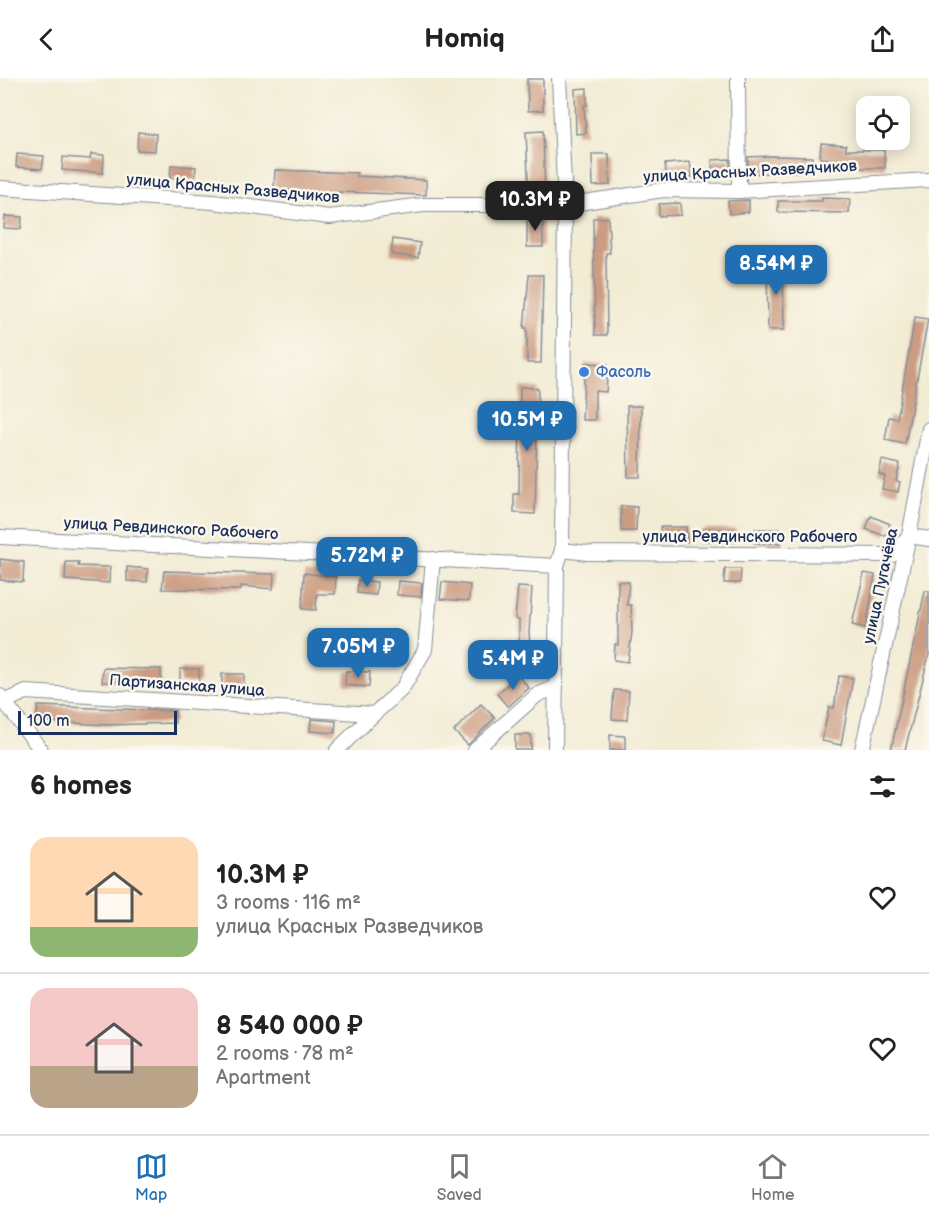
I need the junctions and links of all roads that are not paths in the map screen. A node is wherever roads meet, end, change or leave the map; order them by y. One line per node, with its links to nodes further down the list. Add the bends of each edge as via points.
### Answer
1 (559, 78): 6 (street)
2 (738, 78): 5 (street)
3 (929, 180): 5 (street, улица Красных Разведчиков)
4 (0, 188): 6 (street, улица Красных Разведчиков, via 213,202 329,217 423,205)
5 (739, 191): 6 (street, улица Красных Разведчиков, via 663,190)
6 (565, 205): 11 (street)
7 (929, 429): 8 (street, улица Пугачёва)
8 (909, 536): 10 (street); 11 (street, улица Ревдинского Рабочего, via 892,555); 21 (street, улица Пугачёва)
9 (0, 537): 12 (street, улица Ревдинского Рабочего)
10 (929, 539)
11 (562, 550): 13 (street)
12 (433, 559): 13 (street, улица Ревдинского Рабочего); 16 (street, via 425,650 402,689)
13 (557, 566): 14 (street)
14 (556, 687): 19 (street, via 537,695); 20 (street)
15 (2, 699): 16 (street, Партизанская улица, via 26,692); 17 (street)
16 (374, 714): 18 (street)
17 (41, 750)
18 (337, 750)
19 (475, 750)
20 (555, 750)
21 (862, 750)

